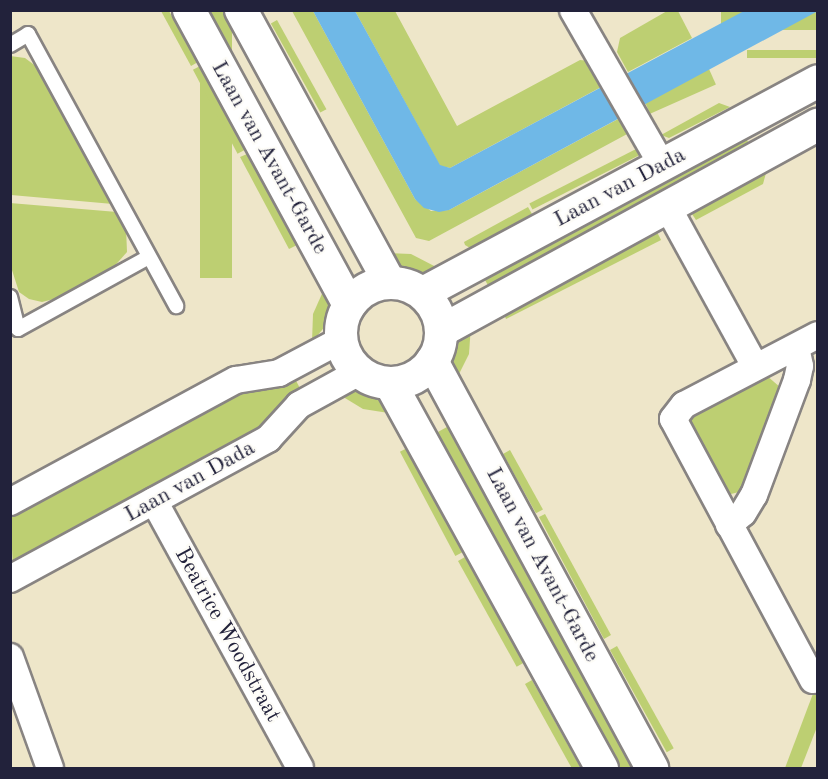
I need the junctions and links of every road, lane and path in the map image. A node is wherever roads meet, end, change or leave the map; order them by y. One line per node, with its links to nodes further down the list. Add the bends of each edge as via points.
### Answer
1 (189, 10): 13 (street, Laan van Avant-Garde)
2 (241, 10): 10 (street, Laan van Avant-Garde)
3 (573, 10): 7 (street)
4 (10, 45): 9 (lane, via 28,34)
5 (818, 81): 7 (street, Laan van Dada)
6 (818, 124): 8 (street, Laan van Dada)
7 (662, 165): 11 (street, Laan van Dada)
8 (667, 206): 16 (street, Laan van Dada); 20 (street)
9 (149, 257): 14 (lane); 15 (lane)
10 (389, 282): 11 (street); 13 (street, via 370,287)
11 (423, 293): 16 (street, via 436,310)
12 (10, 297): 15 (lane)
13 (349, 305): 17 (street)
14 (176, 306)
15 (14, 331)
16 (441, 331): 19 (street)
17 (341, 340): 21 (street, via 347,358); 24 (street, via 279,373 236,380)
18 (807, 341): 20 (street); 25 (street, via 797,380 754,495 743,513)
19 (432, 362): 22 (street, via 414,378); 32 (street, Laan van Avant-Garde)
20 (755, 366): 25 (street, via 684,405 673,419)
21 (359, 372): 22 (street); 23 (street, Laan van Dada, via 299,405 268,439)
22 (390, 383): 31 (street, Laan van Avant-Garde)
23 (154, 501): 26 (street, Laan van Dada); 30 (street, Beatrice Woodstraat)
24 (10, 502)
25 (729, 525): 28 (street)
26 (10, 579)
27 (10, 657): 29 (street)
28 (813, 680)
29 (50, 768)
30 (300, 768)
31 (602, 768)
32 (652, 768)

